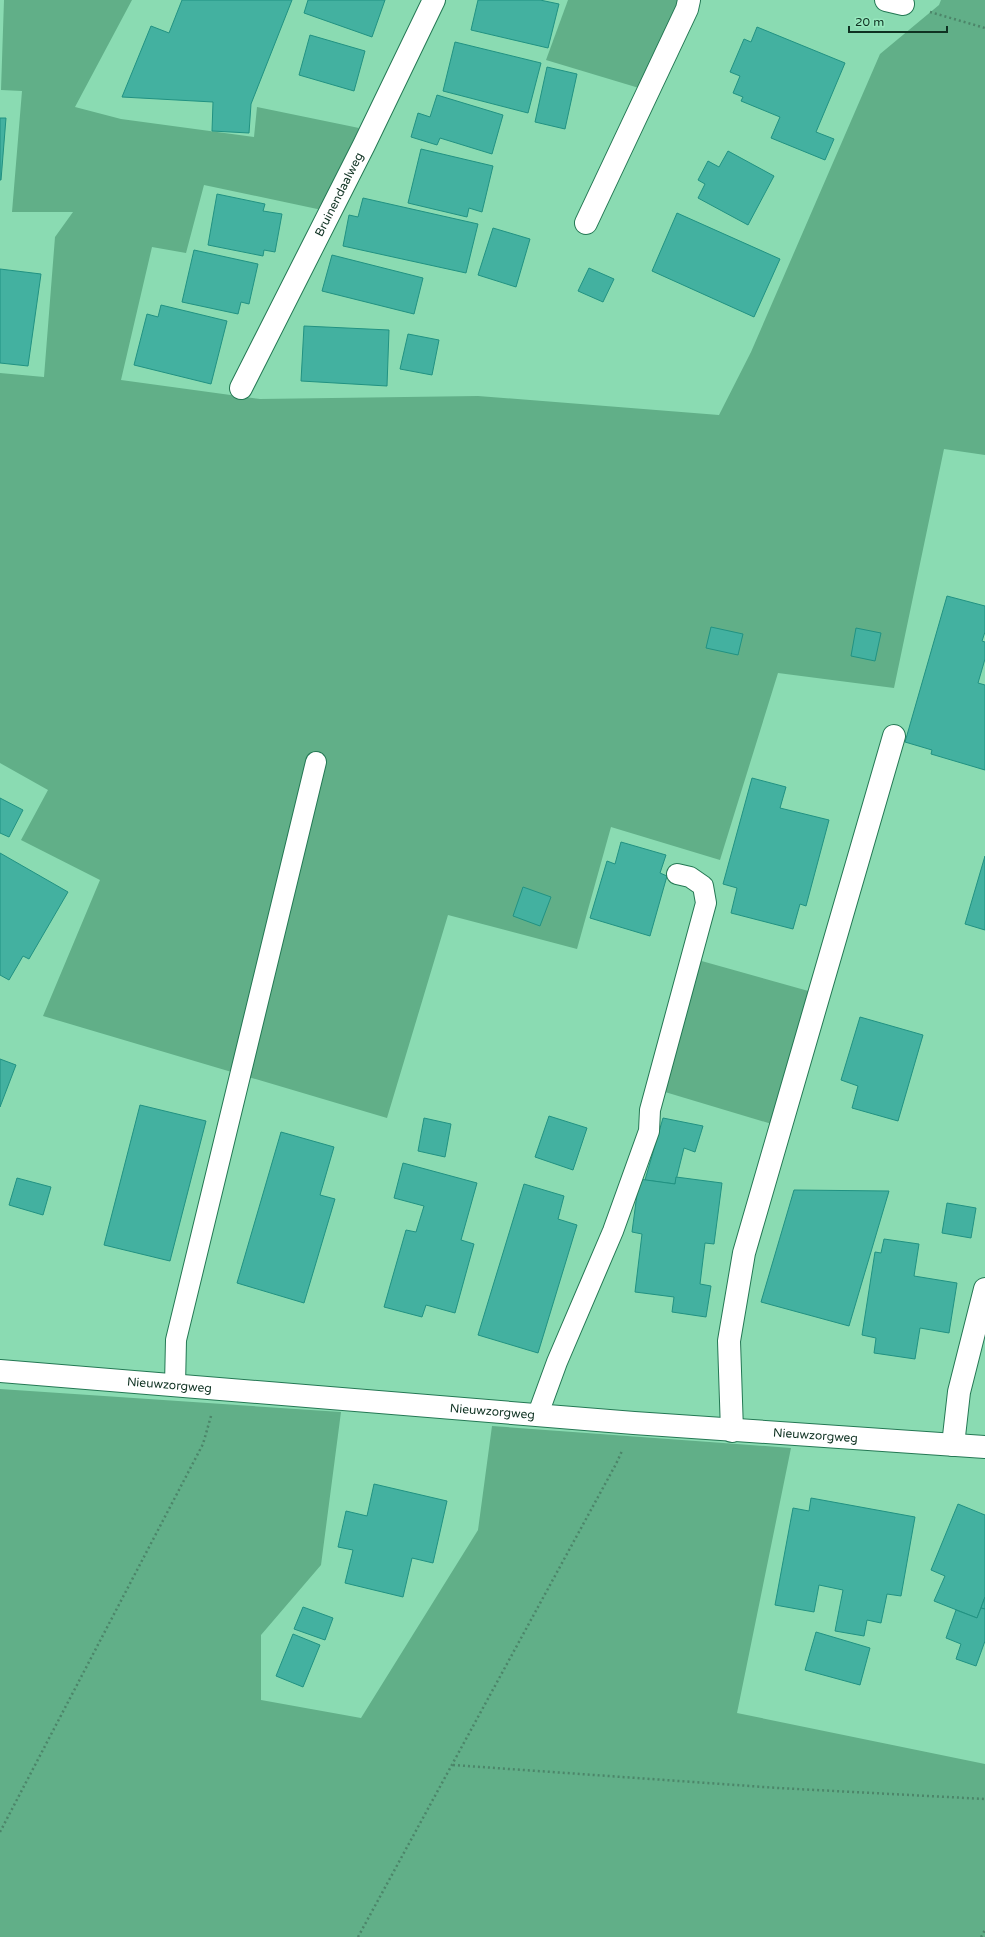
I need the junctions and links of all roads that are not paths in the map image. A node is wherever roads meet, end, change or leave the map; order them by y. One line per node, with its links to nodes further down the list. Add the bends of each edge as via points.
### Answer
1 (434, 0): 4 (street, Bruinendaalweg)
2 (689, 0): 3 (street, via 684,16)
3 (586, 223)
4 (241, 388)
5 (894, 736): 12 (street, via 744,1253 729,1341)
6 (316, 762): 10 (lane, via 176,1340)
7 (678, 874): 11 (lane, via 690,877 703,886 706,903 650,1110 649,1131 613,1231 557,1362)
8 (985, 1289): 13 (street, via 959,1392)
9 (0, 1371): 10 (street, Nieuwzorgweg)
10 (175, 1385): 11 (street, Nieuwzorgweg)
11 (538, 1414): 12 (street, Nieuwzorgweg)
12 (732, 1431): 13 (street, Nieuwzorgweg)
13 (954, 1445): 14 (street, Nieuwzorgweg)
14 (985, 1447)

